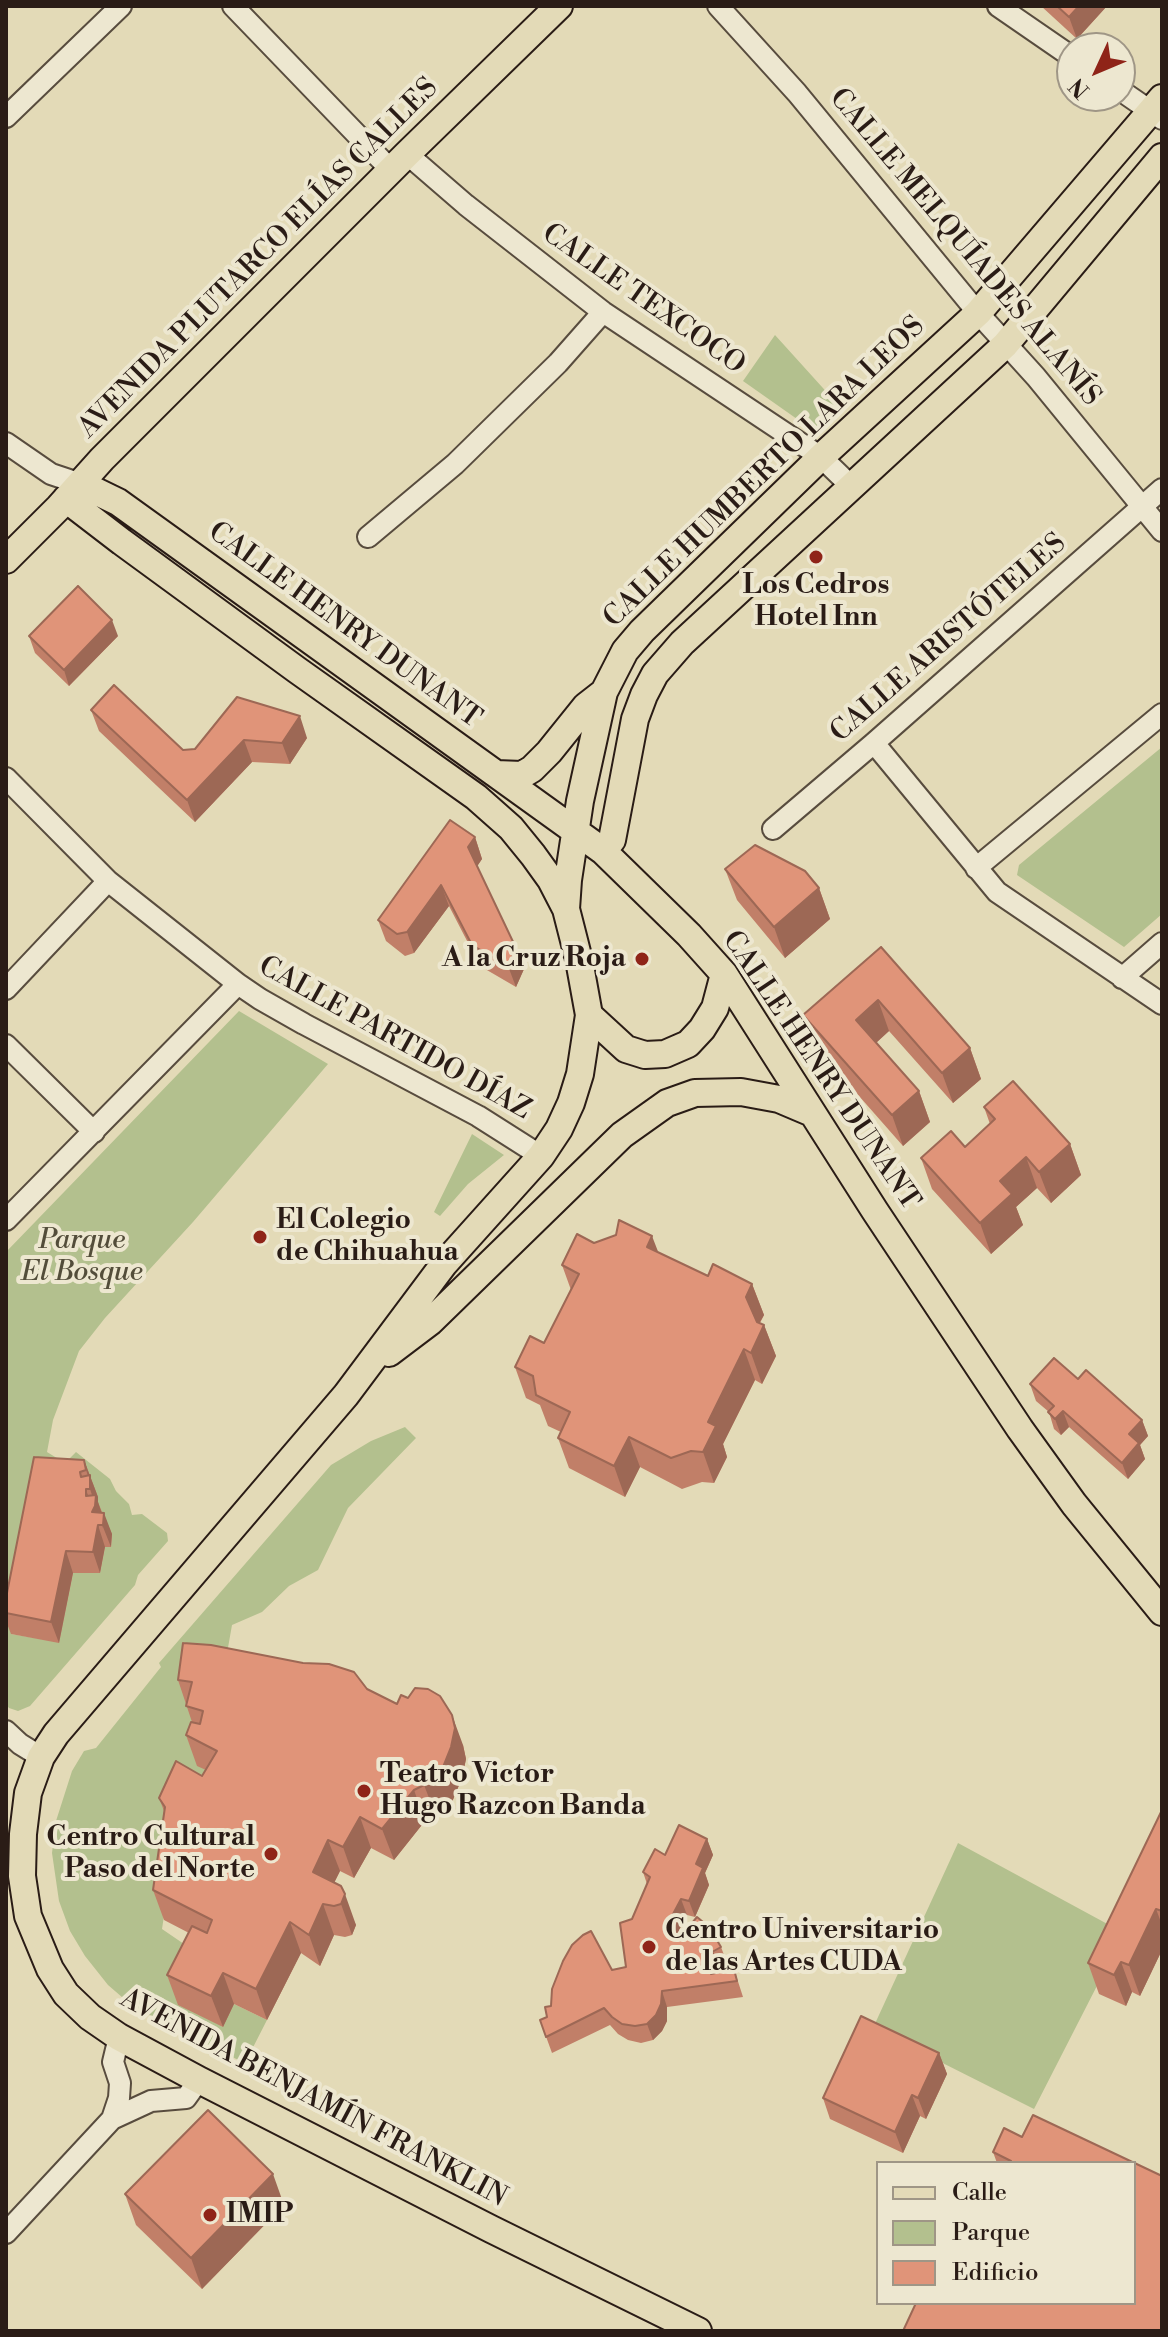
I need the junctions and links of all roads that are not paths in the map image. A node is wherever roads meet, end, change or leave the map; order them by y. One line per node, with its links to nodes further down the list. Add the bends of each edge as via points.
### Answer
1 (121, 6): 9 (street)
2 (233, 6): 11 (street, CALLE TEXCOCO)
3 (559, 6): 11 (main road, AVENIDA PLUTARCO ELÍAS CALLES)
4 (718, 6): 13 (street, CALLE MELQUÍADES ALANÍS, via 797,93)
5 (998, 6): 6 (street)
6 (1056, 46)
7 (1136, 98): 8 (street)
8 (1158, 110): 13 (main road, CALLE HUMBERTO LARA LEOS)
9 (6, 117)
10 (1162, 157): 14 (main road)
11 (399, 162): 12 (street, CALLE TEXCOCO, via 466,205); 19 (main road, AVENIDA PLUTARCO ELÍAS CALLES)
12 (603, 312): 16 (street, CALLE TEXCOCO); 22 (street, via 475,445)
13 (978, 313): 14 (street, CALLE MELQUÍADES ALANÍS); 16 (main road, CALLE HUMBERTO LARA LEOS)
14 (1005, 345): 17 (main road); 20 (street, CALLE MELQUÍADES ALANÍS)
15 (6, 443): 19 (street, CALLE HENRY DUNANT)
16 (821, 457): 17 (street, CALLE TEXCOCO); 24 (main road, CALLE HUMBERTO LARA LEOS, via 642,631)
17 (851, 486): 31 (main road, via 655,674 635,719 612,840)
18 (1162, 489): 20 (street, CALLE ARISTÓTELES)
19 (73, 492): 23 (main road, AVENIDA PLUTARCO ELÍAS CALLES); 27 (main road, CALLE HENRY DUNANT, via 118,502); 34 (main road, CALLE HENRY DUNANT, via 122,542 476,797 533,855)
20 (1142, 506): 21 (street, CALLE MELQUÍADES ALANÍS); 26 (street, CALLE ARISTÓTELES)
21 (1162, 531)
22 (368, 537)
23 (6, 560)
24 (604, 692): 27 (main road, via 532,769 522,775); 30 (main road, CALLE HUMBERTO LARA LEOS)
25 (1162, 714): 32 (street)
26 (874, 743): 29 (street, CALLE ARISTÓTELES); 32 (street)
27 (496, 774): 30 (main road, CALLE HENRY DUNANT)
28 (6, 778): 33 (street, CALLE PARTIDO DÍAZ)
29 (773, 829)
30 (575, 831): 31 (main road, CALLE HENRY DUNANT); 34 (main road, CALLE HUMBERTO LARA LEOS)
31 (603, 851): 36 (main road, CALLE HENRY DUNANT)
32 (976, 868): 37 (street, via 997,892)
33 (108, 881): 38 (street, CALLE PARTIDO DÍAZ); 39 (street)
34 (566, 909): 41 (main road, CALLE HUMBERTO LARA LEOS)
35 (1162, 943): 37 (street)
36 (724, 974): 41 (main road, via 715,1008 702,1029 688,1044 665,1054 626,1049); 43 (main road, CALLE HENRY DUNANT)
37 (1122, 978): 40 (street)
38 (238, 984): 44 (street); 45 (street, CALLE PARTIDO DÍAZ)
39 (6, 989)
40 (1162, 1004)
41 (589, 1015): 45 (main road, CALLE HUMBERTO LARA LEOS, via 571,1103)
42 (6, 1045): 44 (street)
43 (812, 1113): 47 (main road, via 779,1099 741,1092 695,1093 667,1103 622,1135 430,1322); 48 (main road, CALLE HENRY DUNANT, via 1020,1429)
44 (94, 1132): 46 (street)
45 (541, 1156): 47 (main road, CALLE HUMBERTO LARA LEOS, via 444,1264)
46 (6, 1220)
47 (367, 1370): 50 (main road, AVENIDA BENJAMÍN FRANKLIN)
48 (1162, 1612)
49 (6, 1731): 50 (street)
50 (41, 1757): 51 (main road, AVENIDA BENJAMÍN FRANKLIN, via 28,1793 23,1834 28,1916 66,1994)
51 (119, 2037): 52 (main road, AVENIDA BENJAMÍN FRANKLIN); 53 (street, via 113,2062)
52 (199, 2080): 54 (street, via 186,2098); 57 (main road, AVENIDA BENJAMÍN FRANKLIN)
53 (120, 2083): 54 (street, via 142,2090); 55 (street)
54 (151, 2101): 55 (street)
55 (112, 2119): 56 (street)
56 (6, 2233)
57 (698, 2331)

